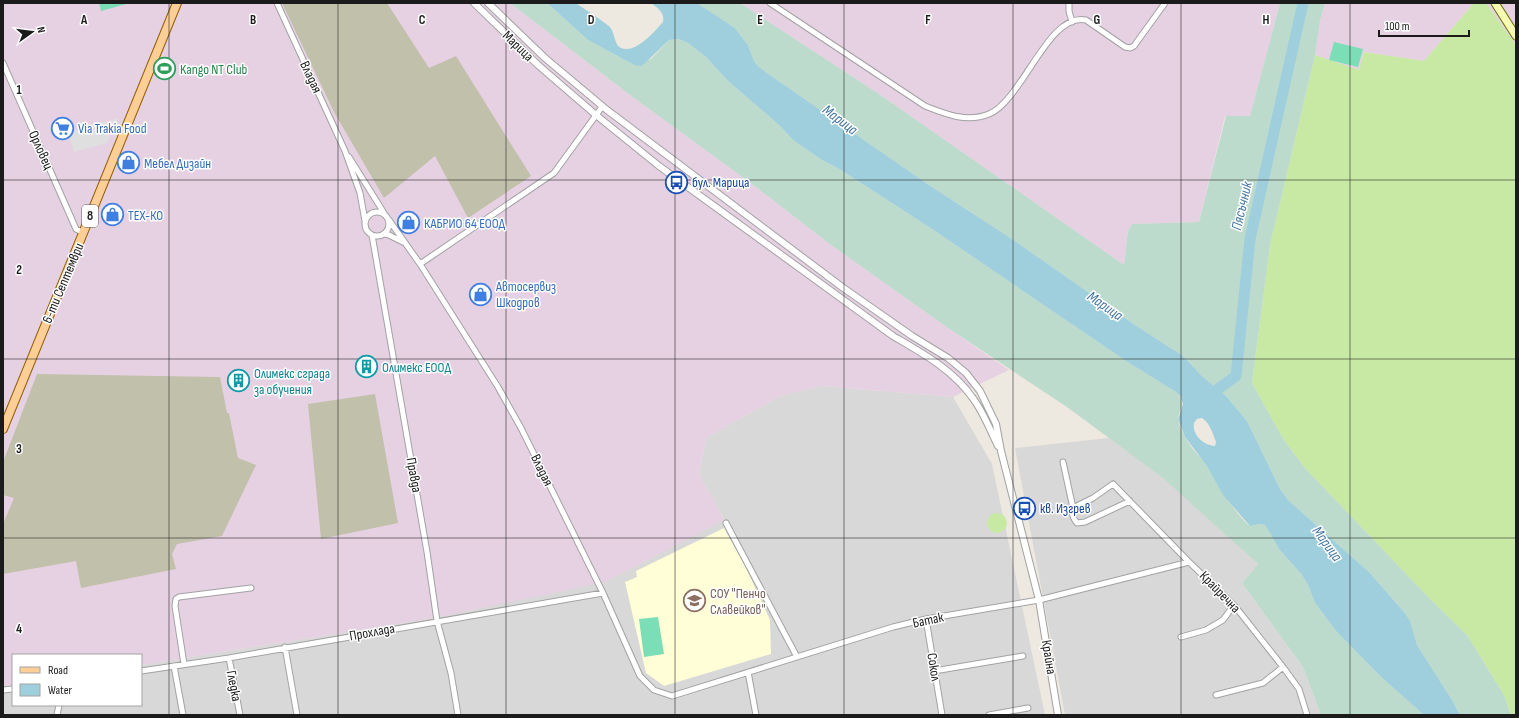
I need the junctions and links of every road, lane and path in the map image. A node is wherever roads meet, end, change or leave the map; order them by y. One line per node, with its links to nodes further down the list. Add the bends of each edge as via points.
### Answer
1 (177, 3): 18 (main road, 6-ти Септември / 8)
2 (277, 3): 14 (street, Владая)
3 (474, 3): 13 (street, Марица, via 538,65)
4 (488, 3): 12 (street, Марица, via 545,58)
5 (770, 3): 9 (street, via 925,106 948,115 964,117 978,117 998,110 1053,35)
6 (1069, 3): 9 (street)
7 (1165, 3): 9 (street, via 1130,48 1125,48 1086,20 1081,18)
8 (1495, 3): 10 (main road)
9 (1072, 22)
10 (1516, 36)
11 (3, 63): 18 (street, Орловец, via 76,229)
12 (602, 107): 13 (street); 24 (street, Марица, via 842,287 948,358 966,373 980,391 996,424)
13 (596, 115): 22 (street, via 554,173); 24 (street, Марица, via 678,180 893,336 953,376 972,397)
14 (345, 151): 15 (street, Владая); 17 (street, Владая, via 360,193)
15 (384, 213): 16 (street, Владая); 17 (street, via 372,212)
16 (389, 220): 19 (street, via 389,228); 21 (street, Владая)
17 (365, 221): 20 (street, Владая, via 366,229)
18 (84, 233): 23 (main road, 6-ти Септември / 8)
19 (384, 234): 20 (street); 21 (street)
20 (372, 235): 35 (street, Правда)
21 (404, 242): 22 (street, Владая)
22 (420, 264): 31 (street, Владая, via 521,428)
23 (3, 429)
24 (1001, 451): 32 (street, Марица)
25 (1063, 462): 27 (street)
26 (1130, 500): 27 (street, Крайречна, via 1113,484); 27 (street, via 1085,522 1077,523 1072,513); 29 (street, Крайречна)
27 (1073, 508)
28 (726, 523): 39 (street)
29 (1189, 562): 32 (street, Батак); 33 (street, Крайречна)
30 (250, 588): 41 (street, via 176,599)
31 (603, 593): 35 (street, Прохлада); 48 (street, Владая, via 640,676 654,690)
32 (1039, 600): 34 (street, Батак); 57 (street, Крайна)
33 (1234, 605): 36 (street, via 1217,624); 43 (street, Крайречна)
34 (926, 619): 39 (street, Батак); 44 (street, Сокол)
35 (438, 621): 37 (street, Прохлада); 53 (street, Правда)
36 (1181, 637)
37 (285, 647): 40 (street, Прохлада); 52 (street)
38 (1024, 656): 44 (street)
39 (796, 657): 46 (street, Батак)
40 (229, 658): 41 (street, Прохлада); 51 (street, Гледка)
41 (184, 664): 42 (street, Прохлада)
42 (174, 666): 45 (street, Прохлада); 50 (street)
43 (1283, 667): 47 (street, via 1263,683); 58 (street, Крайречна, via 1298,689)
44 (934, 670): 55 (street, Сокол)
45 (142, 671)
46 (748, 672): 48 (street, Батак); 54 (street)
47 (1216, 695)
48 (672, 696)
49 (1028, 708): 56 (street)
50 (183, 715)
51 (240, 715)
52 (297, 715)
53 (458, 715)
54 (756, 715)
55 (942, 715)
56 (989, 715)
57 (1058, 715)
58 (1307, 715)

